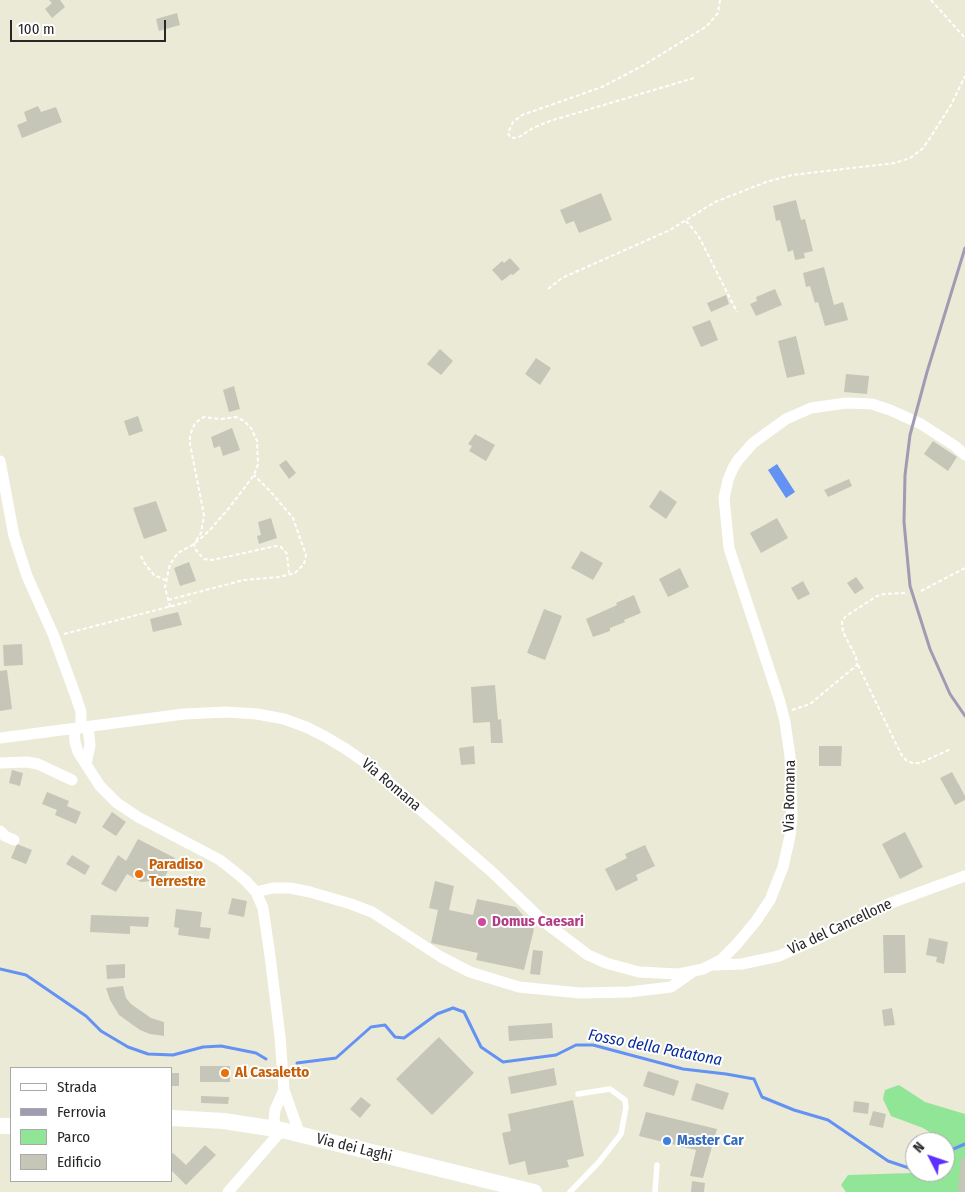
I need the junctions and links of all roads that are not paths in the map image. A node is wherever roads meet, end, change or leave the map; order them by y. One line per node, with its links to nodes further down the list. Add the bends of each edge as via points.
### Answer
1 (965, 454): 12 (street, Via Romana, via 921,424 881,407 863,403 827,405 786,419 753,443 738,460 728,480 724,501 729,548 782,712 789,743 792,800 790,836 777,885 746,934)
2 (0, 461): 3 (street, via 14,536 78,702)
3 (81, 729): 4 (street, Via Romana); 6 (street, via 90,745); 6 (street, via 77,749); 13 (street, Via Romana, via 177,715 226,712 264,715 300,724 346,749 377,772 543,921 580,950 629,970)
4 (0, 738)
5 (0, 763): 7 (street, via 38,764)
6 (86, 764): 11 (street, via 100,786 122,807 220,860)
7 (72, 780)
8 (0, 831): 9 (street)
9 (14, 840)
10 (965, 876): 12 (street, Via del Cancellone, via 888,904 779,956 742,964)
11 (256, 892): 13 (street, via 290,888 351,904 372,912 470,972 519,987 580,993 629,992 671,986); 14 (street, via 263,908 270,956)
12 (713, 965): 13 (street, Via Romana)
13 (691, 973)
14 (284, 1090): 16 (street); 19 (street, via 289,1101)
15 (578, 1094): 23 (lane, via 610,1089 625,1100 626,1107 621,1134)
16 (275, 1110): 18 (street); 19 (street, via 274,1120)
17 (172, 1118): 18 (main road, Via dei Laghi)
18 (257, 1126): 19 (main road, Via dei Laghi)
19 (287, 1128): 21 (street); 22 (main road, Via dei Laghi)
20 (658, 1165): 24 (lane)
21 (228, 1192)
22 (534, 1192)
23 (570, 1192)
24 (656, 1192)

